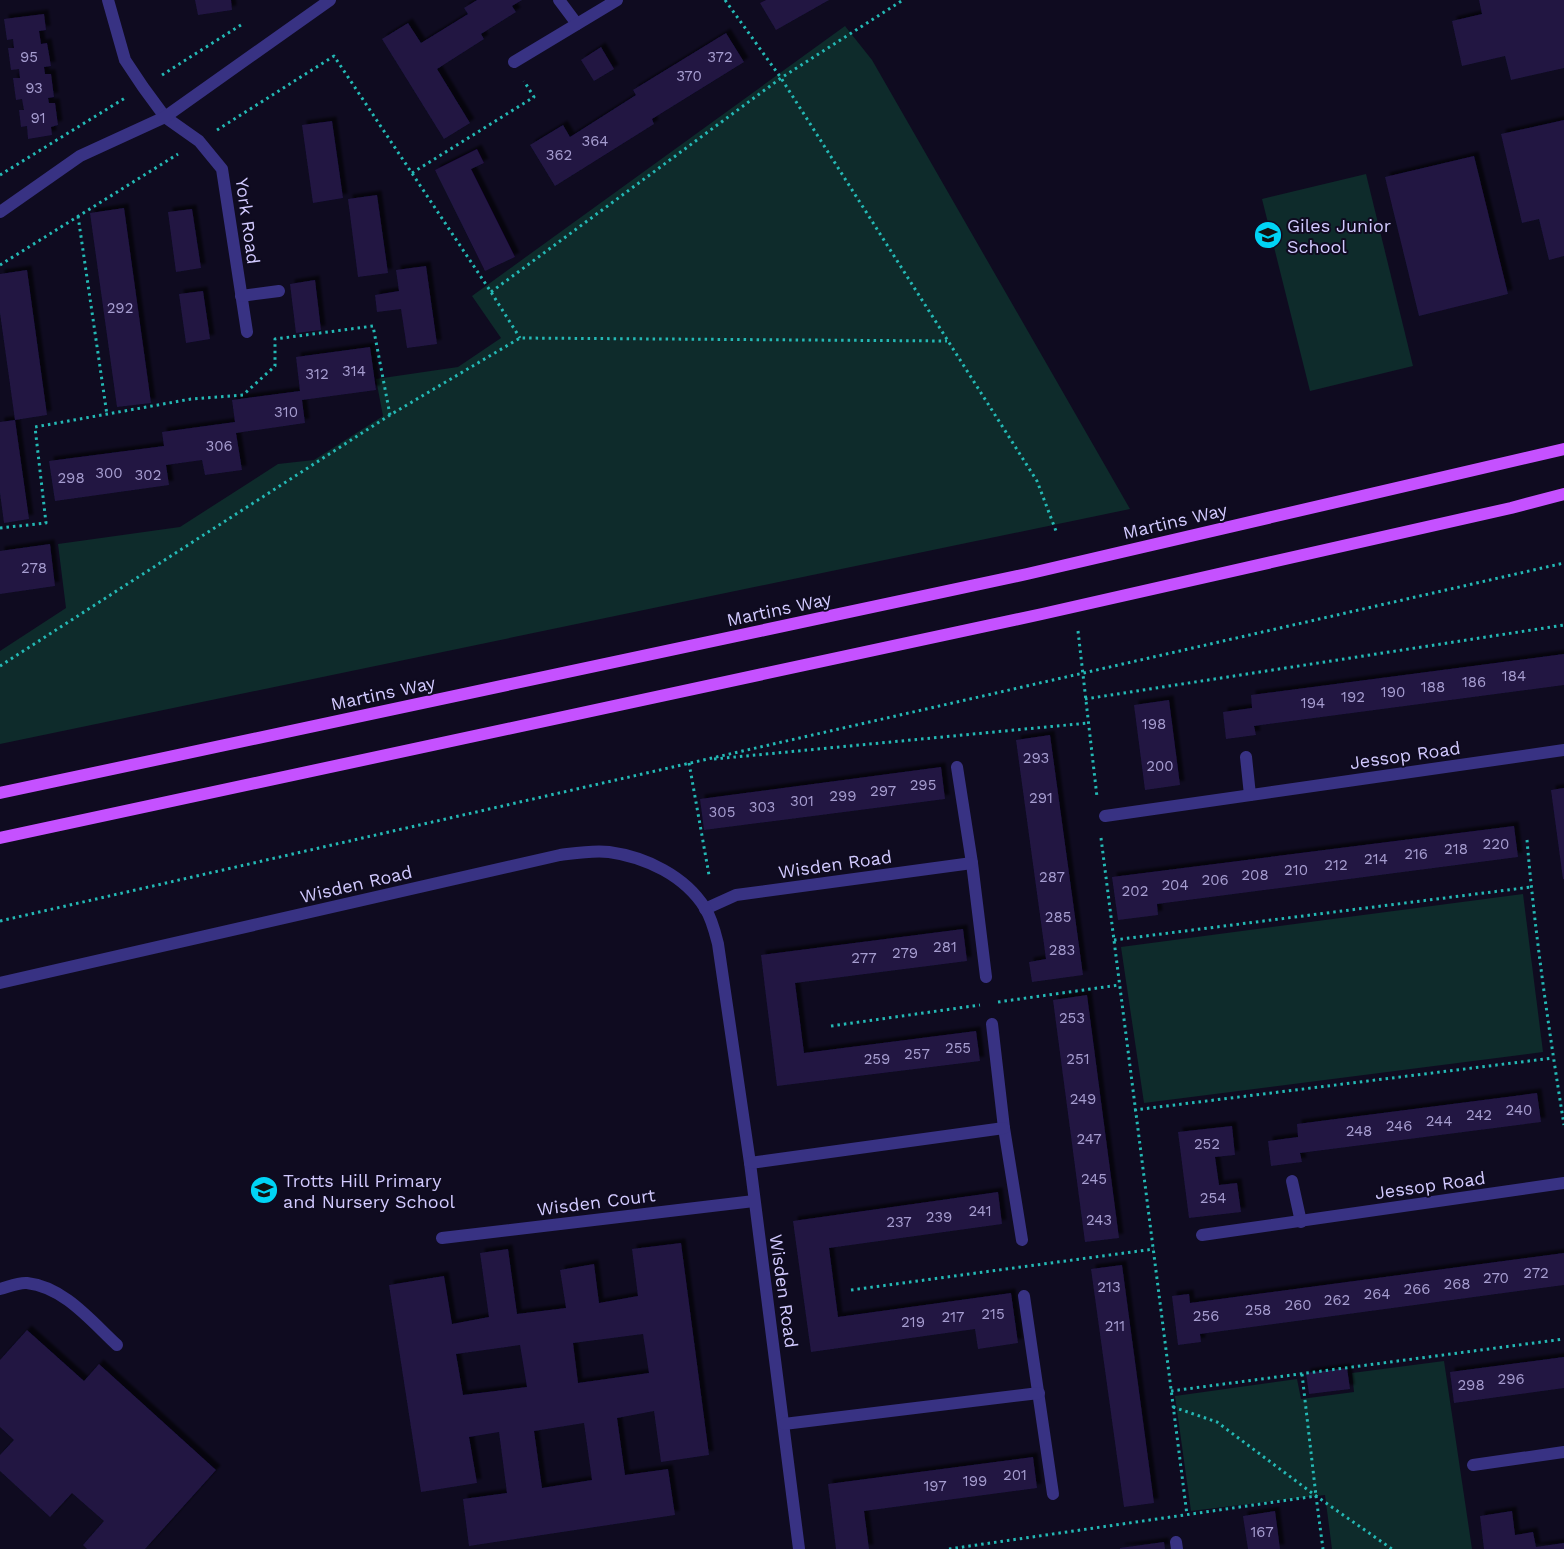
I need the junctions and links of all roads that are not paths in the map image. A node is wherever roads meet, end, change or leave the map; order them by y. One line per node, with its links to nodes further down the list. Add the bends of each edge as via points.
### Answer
1 (108, 0): 7 (street, York Road, via 125,60)
2 (330, 0): 7 (street)
3 (559, 0): 5 (street)
4 (617, 0): 5 (street)
5 (577, 24): 6 (street)
6 (514, 62)
7 (165, 117): 8 (street, via 80,156); 10 (street, York Road, via 199,141 222,169)
8 (0, 212)
9 (279, 291): 10 (street)
10 (241, 296): 11 (street, York Road)
11 (246, 332)
12 (1564, 449): 17 (main road, Martins Way, via 1027,574)
13 (1564, 494): 20 (main road, via 1032,616)
14 (1564, 750): 18 (street, Jessop Road)
15 (1246, 757): 18 (street)
16 (957, 766): 21 (street)
17 (0, 793)
18 (1250, 795): 19 (street, Jessop Road)
19 (1105, 816)
20 (0, 838)
21 (972, 863): 22 (street, Wisden Road, via 736,895); 23 (street)
22 (710, 907): 24 (street, Wisden Road, via 655,865 608,852 587,852 550,857); 27 (street, Wisden Road)
23 (986, 977)
24 (0, 983)
25 (992, 1024): 26 (street)
26 (1004, 1128): 27 (street); 34 (street)
27 (750, 1163): 30 (street, Wisden Road)
28 (1292, 1181): 31 (street)
29 (1564, 1183): 31 (street, Jessop Road)
30 (754, 1201): 33 (street, Wisden Court); 39 (street, Wisden Road)
31 (1301, 1222): 32 (street, Jessop Road)
32 (1202, 1235)
33 (442, 1238)
34 (1022, 1240)
35 (0, 1289): 37 (street, via 25,1283 48,1287 69,1301)
36 (1024, 1296): 38 (street)
37 (117, 1345)
38 (1039, 1394): 39 (street); 42 (street)
39 (784, 1424): 43 (street, Wisden Road)
40 (1564, 1452): 41 (street)
41 (1473, 1465)
42 (1052, 1494)
43 (799, 1549)

